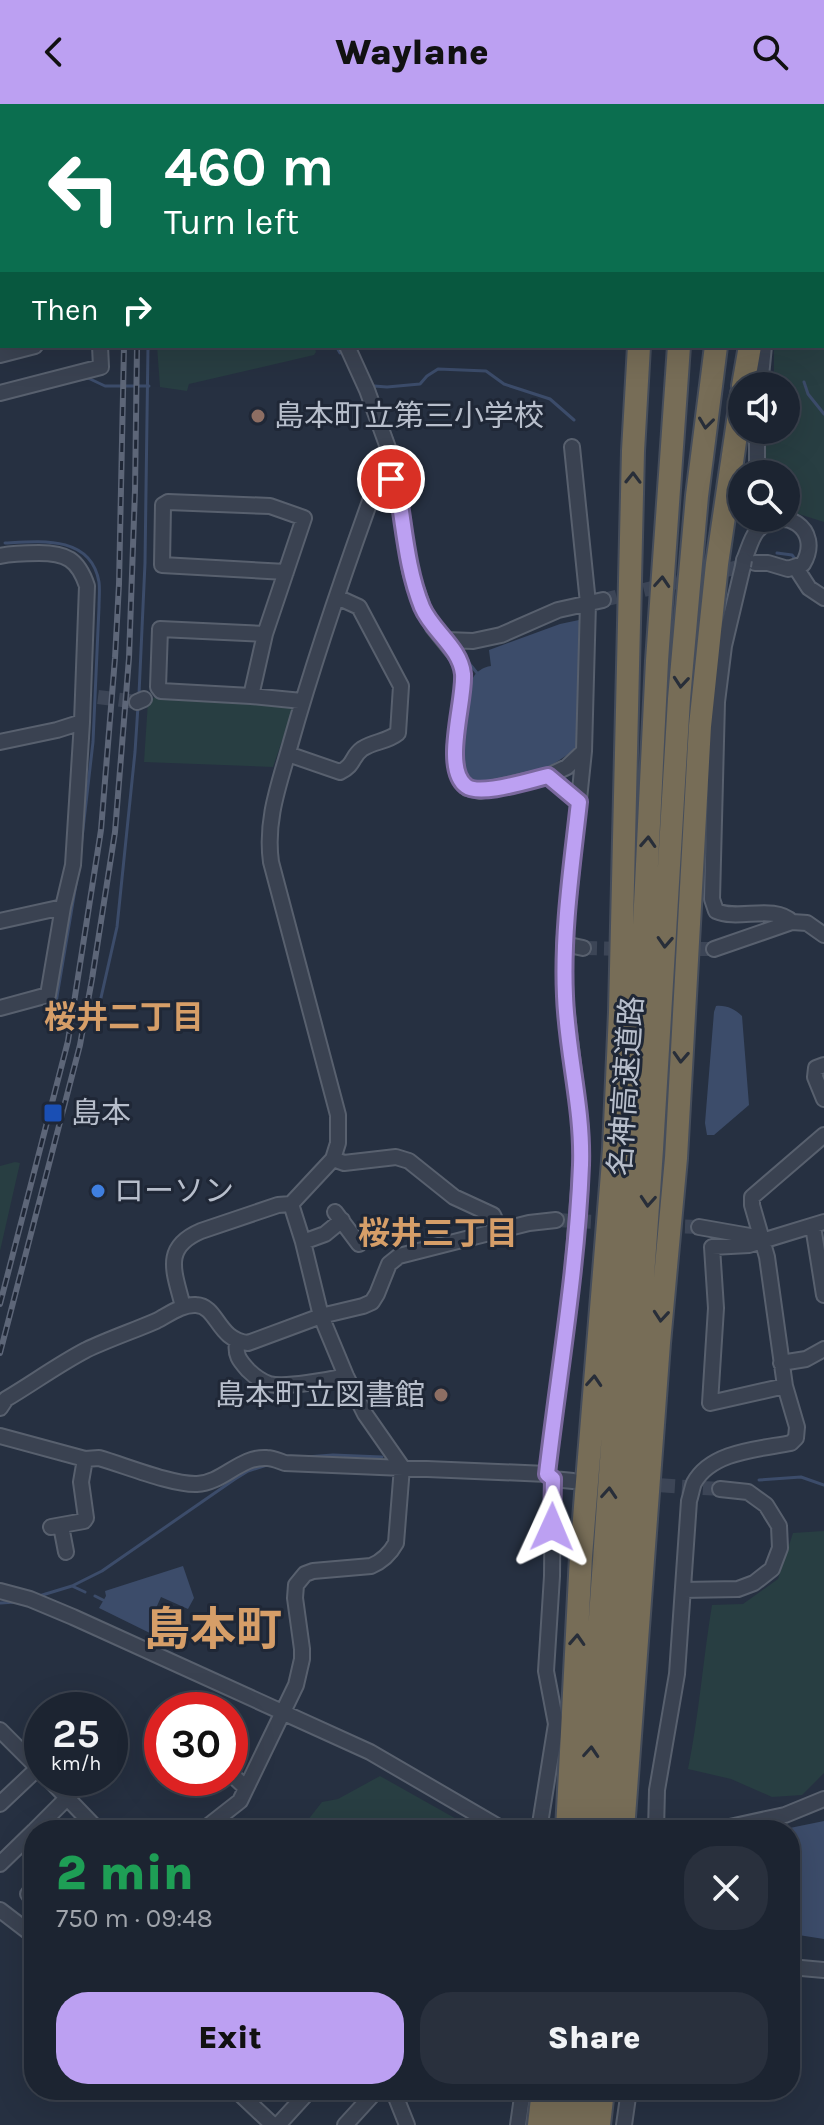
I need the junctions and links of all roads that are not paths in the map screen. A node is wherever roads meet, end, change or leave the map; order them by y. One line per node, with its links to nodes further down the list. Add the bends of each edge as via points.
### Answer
1 (27, 348): 9 (street)
2 (100, 348): 12 (street, via 101,367)
3 (348, 348): 15 (street)
4 (639, 348): 87 (highway, 名神高速道路, one-way to 4, via 581,1556 614,1149)
5 (679, 348): 88 (highway, 名神高速道路, one-way to 5, via 633,1149)
6 (716, 348): 89 (highway, 名神高速道路, one-way to 89, via 679,699)
7 (750, 348): 10 (highway)
8 (764, 348): 11 (street)
9 (0, 355)
10 (745, 372)
11 (761, 372)
12 (0, 393)
13 (735, 444): 90 (highway, 名神高速道路, one-way to 90, via 700,726 676,1158)
14 (572, 447): 24 (street)
15 (395, 476): 22 (street, via 374,490); 26 (street, via 410,571 433,627)
16 (800, 524): 20 (street, via 810,546)
17 (755, 532): 19 (street)
18 (0, 556): 29 (street, via 55,553 82,572 87,586 90,698)
19 (747, 563): 20 (street); 37 (street, via 724,646 717,702 712,899 716,911 725,915 772,914)
20 (799, 566): 23 (street, via 809,588)
21 (286, 572): 21 (street, via 304,518 270,506 163,505 162,565); 25 (street)
22 (337, 597): 28 (street); 32 (street, via 359,607 401,686 398,733 357,752 350,768 340,772)
23 (824, 598)
24 (592, 600): 26 (street, via 501,635); 31 (street)
25 (265, 634): 27 (street); 27 (street, via 160,629 161,691)
26 (450, 641): 33 (street, via 463,672 454,750 459,778 467,788 480,791)
27 (251, 696): 28 (street)
28 (302, 701): 32 (street)
29 (82, 722): 30 (street); 35 (street, via 73,865)
30 (0, 742)
31 (584, 751): 33 (street); 34 (street)
32 (288, 754): 46 (street, via 268,844 338,1115)
33 (548, 776): 34 (street)
34 (579, 802): 39 (street)
35 (63, 907): 36 (street); 42 (street, via 48,995)
36 (0, 921)
37 (792, 922): 38 (street, via 807,923); 41 (street)
38 (824, 935)
39 (564, 944): 40 (street); 67 (street, via 581,1164)
40 (583, 948)
41 (714, 949)
42 (0, 1008)
43 (824, 1065): 44 (street, via 816,1068 815,1077)
44 (824, 1099)
45 (824, 1135): 53 (street, via 752,1197)
46 (333, 1159): 47 (street); 51 (street, via 409,1161 454,1197 493,1215)
47 (291, 1204): 52 (street); 56 (street, via 201,1231 181,1243 173,1263)
48 (556, 1220): 51 (street)
49 (818, 1224): 53 (street); 55 (street)
50 (699, 1227): 53 (street)
51 (500, 1230): 57 (street, via 399,1256 389,1264 372,1302)
52 (303, 1242): 54 (street, via 325,1234 338,1216); 57 (street)
53 (763, 1242): 60 (street); 62 (street, via 712,1247 716,1308 710,1403)
54 (359, 1244)
55 (824, 1295)
56 (183, 1307): 58 (street, via 202,1306); 63 (street, via 87,1350 6,1399)
57 (321, 1316): 58 (street, via 261,1339); 61 (street)
58 (237, 1342): 61 (street, via 237,1358 260,1381 285,1385)
59 (824, 1349): 60 (street)
60 (781, 1363): 62 (street)
61 (346, 1376): 66 (street)
62 (785, 1386): 71 (street, via 796,1438 714,1462 694,1484)
63 (0, 1408)
64 (0, 1436): 65 (street)
65 (85, 1459): 66 (street, via 200,1484 250,1459); 70 (street, via 81,1482 86,1518 56,1527)
66 (402, 1467): 67 (street); 73 (street, via 396,1543 390,1553 371,1566 313,1571 296,1585 302,1659)
67 (550, 1477): 68 (street); 86 (street, via 552,1576 546,1671 556,1724)
68 (573, 1481)
69 (720, 1489): 71 (street, via 748,1492 766,1505 779,1526 780,1548 772,1569 754,1583 738,1589)
70 (66, 1552)
71 (683, 1590): 91 (street)
72 (0, 1591): 73 (street, via 73,1617)
73 (284, 1712): 76 (street); 85 (street, via 370,1752)
74 (4, 1739): 75 (street)
75 (24, 1756)
76 (248, 1784)
77 (24, 1786): 81 (street)
78 (241, 1796): 84 (street)
79 (67, 1798): 82 (street); 83 (street)
80 (824, 1799): 92 (street)
81 (0, 1804)
82 (44, 1820)
83 (87, 1820)
84 (214, 1820)
85 (487, 1820)
86 (541, 1820)
87 (568, 1820)
88 (586, 1820)
89 (605, 1820)
90 (624, 1820)
91 (656, 1820)
92 (762, 1820)
93 (24, 1840): 94 (street)
94 (0, 1864)
95 (2, 1916): 96 (street)
96 (24, 1930)
97 (800, 1968): 98 (street)
98 (824, 1970)
99 (247, 2100): 110 (street)
100 (300, 2100): 110 (street)
101 (367, 2100): 109 (street)
102 (397, 2100): 111 (street)
103 (522, 2100): 112 (street)
104 (542, 2100): 113 (highway)
105 (563, 2100): 114 (highway)
106 (583, 2100): 115 (highway)
107 (602, 2100): 116 (highway)
108 (628, 2100): 117 (street)
109 (348, 2123)
110 (275, 2125)
111 (407, 2125)
112 (518, 2125)
113 (539, 2125)
114 (559, 2125)
115 (580, 2125)
116 (599, 2125)
117 (624, 2125)

